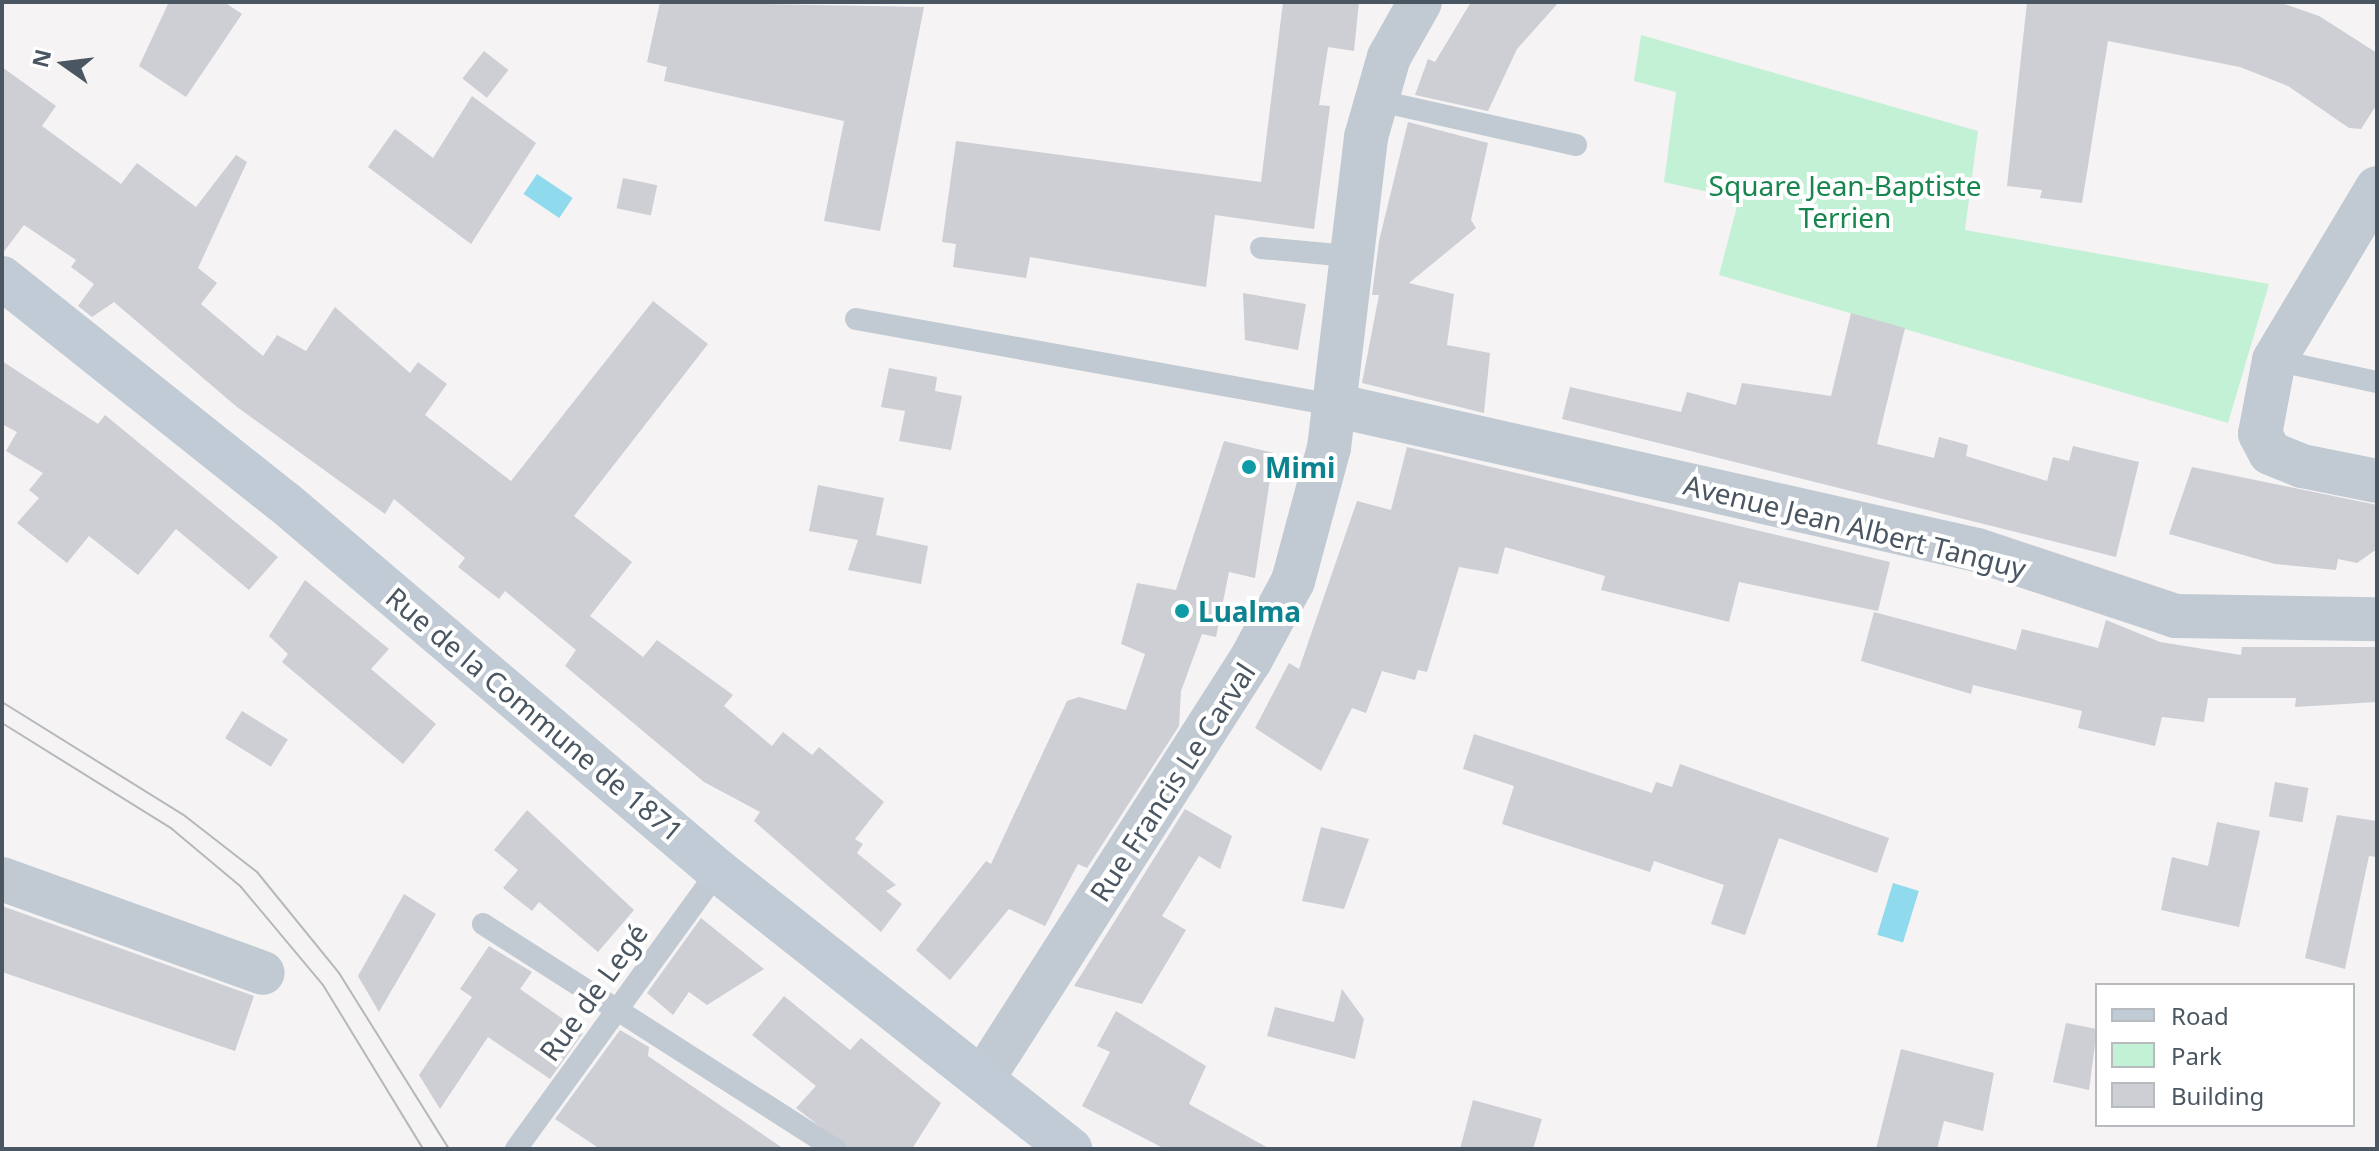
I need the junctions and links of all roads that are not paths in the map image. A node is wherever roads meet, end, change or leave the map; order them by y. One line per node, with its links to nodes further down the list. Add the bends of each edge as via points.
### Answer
1 (1420, 2): 2 (street, Rue Francis Le Carval)
2 (1375, 100): 3 (lane); 6 (street, Rue Francis Le Carval)
3 (1576, 145)
4 (2377, 188): 9 (street)
5 (1261, 248): 6 (lane)
6 (1349, 256): 11 (street, Rue Francis Le Carval)
7 (2, 278): 14 (street, Rue de la Commune de 1871, via 296,511)
8 (856, 319): 11 (lane)
9 (2274, 360): 10 (lane); 12 (street, via 2260,434 2270,453)
10 (2377, 382)
11 (1334, 405): 13 (street, Avenue Jean Albert Tanguy, via 1977,550 2175,616); 19 (street, Rue Francis Le Carval, via 1313,522 1270,626)
12 (2377, 481)
13 (2377, 619)
14 (718, 871): 18 (lane, Rue de Legé); 19 (street, Rue de la Commune de 1871)
15 (2, 879): 17 (street)
16 (483, 924): 18 (lane)
17 (263, 973)
18 (617, 1008): 20 (lane, Rue de Legé); 21 (lane)
19 (983, 1078): 22 (street, Rue de la Commune de 1871)
20 (516, 1149)
21 (835, 1149)
22 (1070, 1149)

